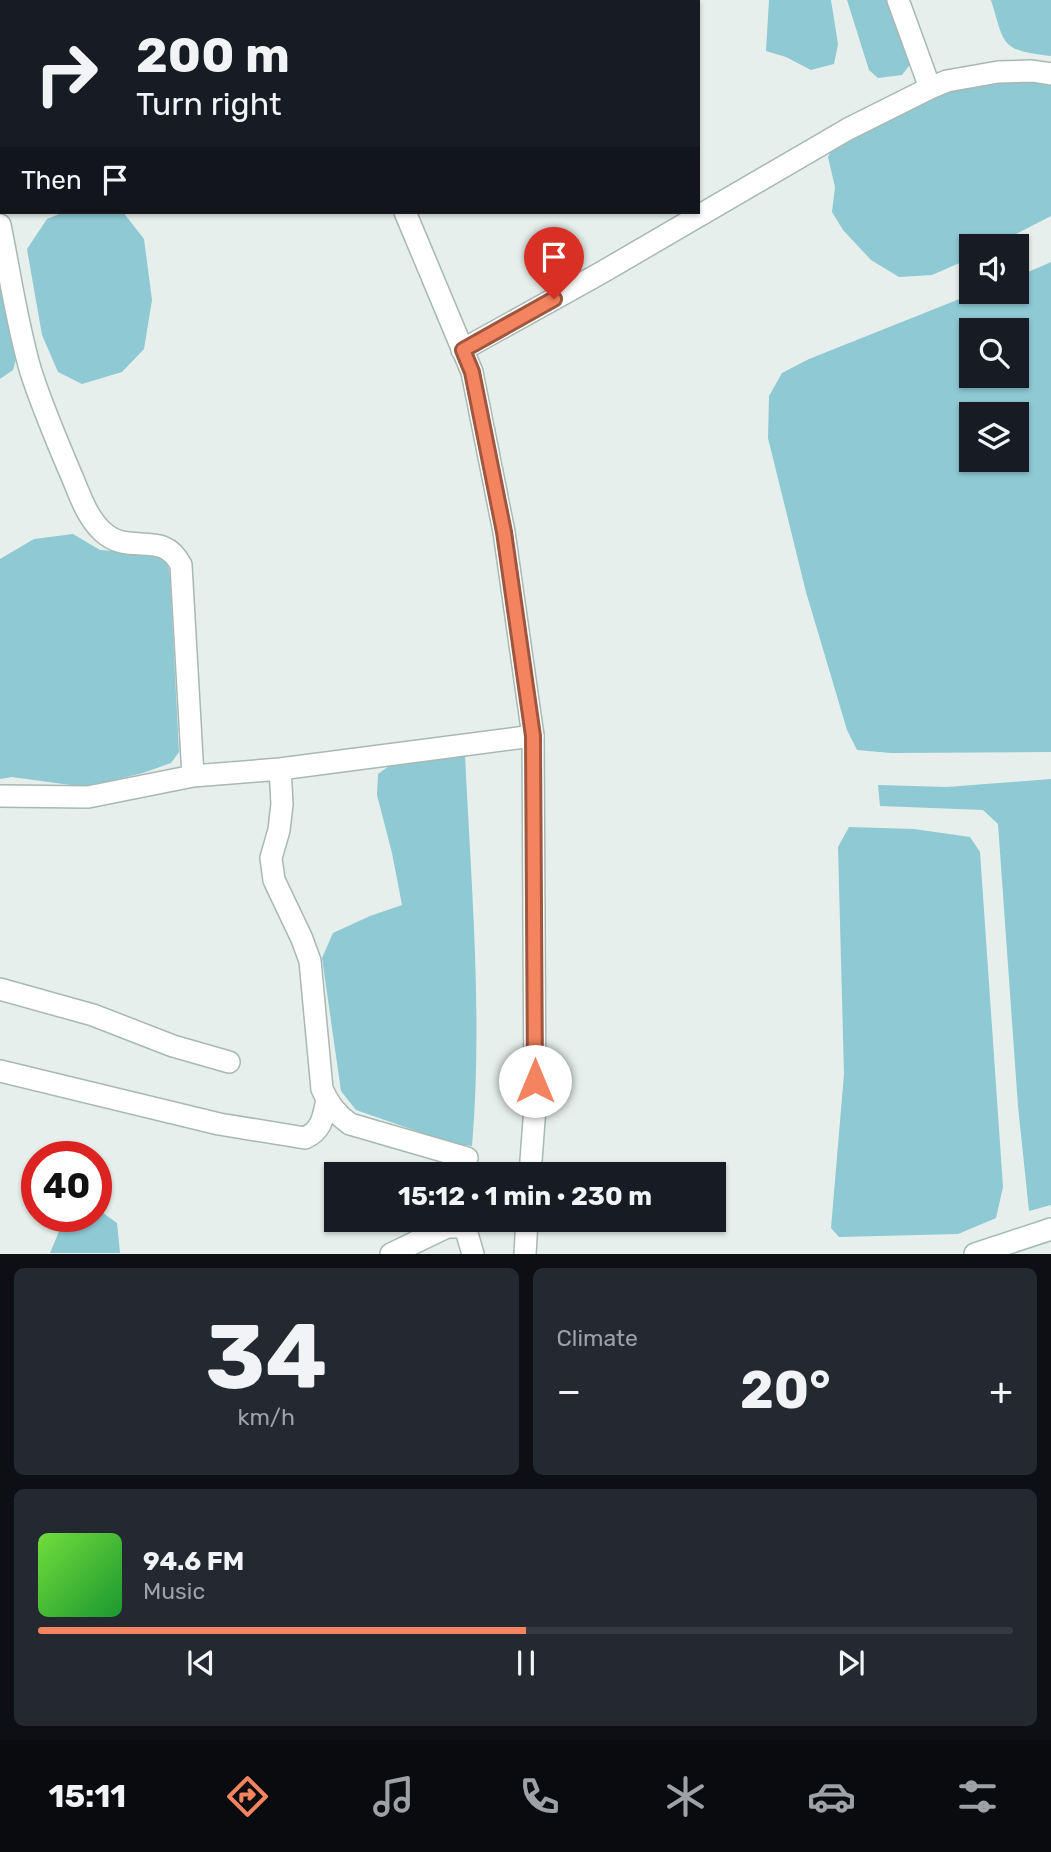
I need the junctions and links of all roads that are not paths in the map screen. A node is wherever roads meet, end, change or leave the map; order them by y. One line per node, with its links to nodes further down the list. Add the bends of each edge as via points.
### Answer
1 (898, 0): 3 (street)
2 (1051, 74): 3 (street, via 998,72)
3 (930, 88): 6 (street, via 848,129)
4 (406, 214): 6 (street)
5 (0, 225): 9 (street, via 30,369 88,514 119,543 163,546 175,553 181,565)
6 (463, 350): 7 (street, via 472,372 504,532)
7 (533, 736): 8 (street); 16 (street, via 535,1107)
8 (280, 769): 9 (street); 14 (street, via 282,804 271,858 274,880 310,961 322,1089)
9 (193, 776): 10 (street, via 88,797)
10 (0, 796)
11 (0, 989): 12 (street)
12 (229, 1062)
13 (0, 1071): 14 (street, via 219,1124 305,1138 316,1133)
14 (327, 1101): 15 (street, via 350,1124)
15 (467, 1158)
16 (531, 1162)
17 (1051, 1229): 22 (street)
18 (526, 1232): 21 (street)
19 (391, 1254): 20 (street, via 447,1227 465,1227)
20 (473, 1254)
21 (525, 1254)
22 (975, 1254)

